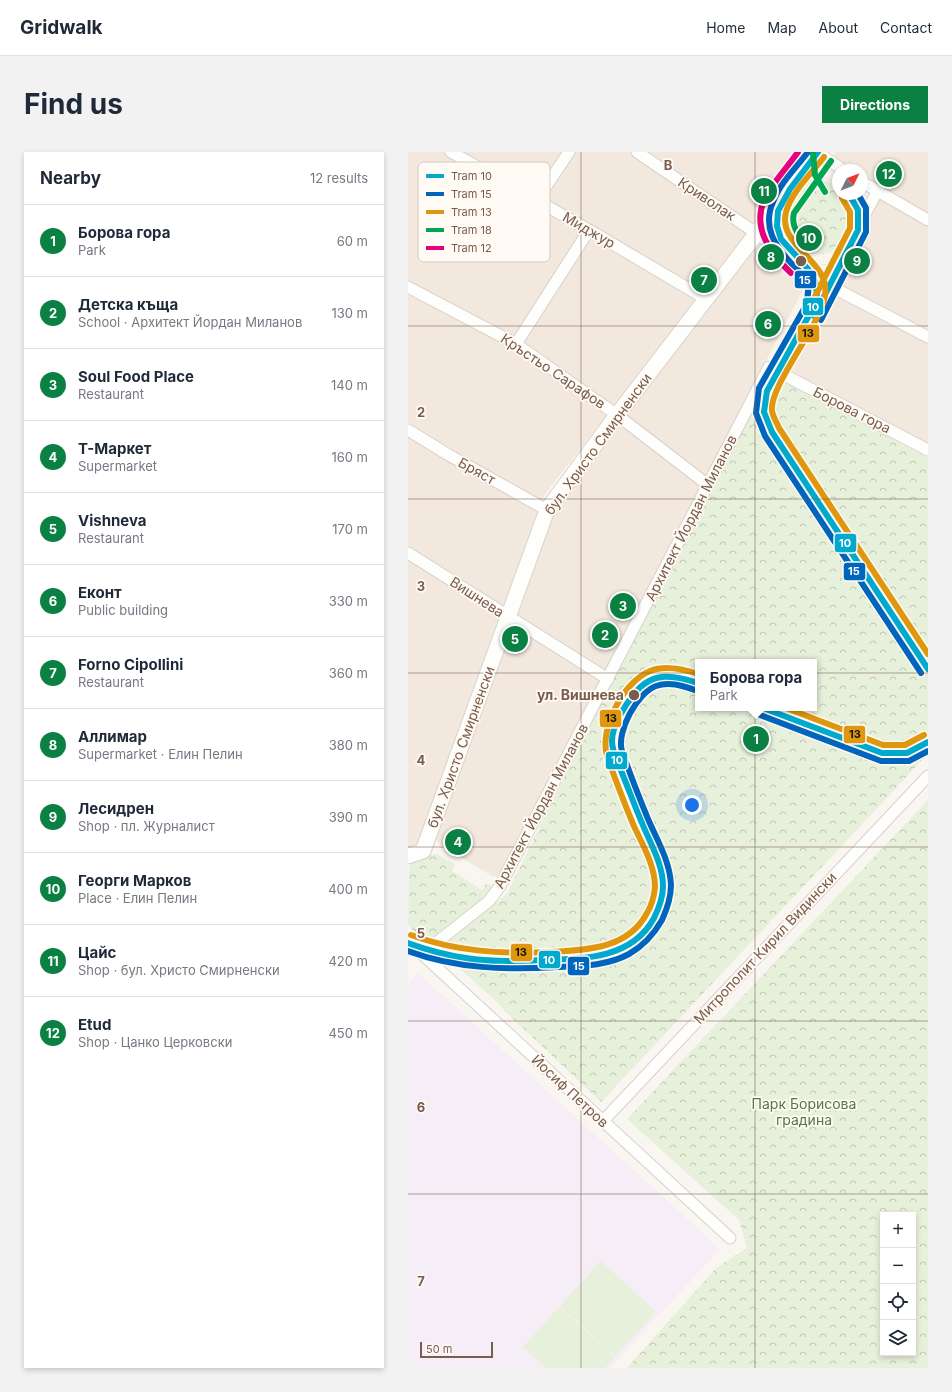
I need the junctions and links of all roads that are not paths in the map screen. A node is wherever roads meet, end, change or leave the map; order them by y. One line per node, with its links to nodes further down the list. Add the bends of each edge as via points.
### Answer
1 (451, 152): 5 (street, Миджур)
2 (569, 152): 7 (street)
3 (638, 152): 13 (street, Криволак)
4 (818, 152): 6 (street); 13 (street, бул. Христо Смирненски)
5 (469, 162)
6 (835, 164)
7 (550, 180)
8 (868, 186): 9 (street)
9 (877, 192): 11 (street); 14 (street, Архитект Йордан Миланов)
10 (550, 207): 12 (street, Миджур)
11 (928, 220)
12 (590, 230): 16 (street, Миджур); 18 (street)
13 (757, 233): 14 (street, Криволак); 16 (street, бул. Христо Смирненски)
14 (826, 282): 17 (street, Криволак); 19 (street, Архитект Йордан Миланов, via 809,305)
15 (408, 287): 18 (street, Кръстьо Сарафов)
16 (706, 299): 20 (street, бул. Христо Смирненски)
17 (928, 337)
18 (516, 344): 20 (street, Кръстьо Сарафов)
19 (775, 370): 22 (street, Борова гора); 23 (street, Архитект Йордан Миланов, via 769,367)
20 (617, 414): 23 (street, Кръстьо Сарафов); 24 (street, бул. Христо Смирненски)
21 (408, 430): 24 (street, Бряст)
22 (928, 450)
23 (708, 485): 27 (street, Архитект Йордан Миланов)
24 (547, 510): 26 (street, бул. Христо Смирненски)
25 (408, 552): 26 (street, Вишнева)
26 (507, 616): 27 (street, Вишнева); 29 (street, бул. Христо Смирненски, via 424,851)
27 (608, 679): 31 (street, Архитект Йордан Миланов, via 500,886 489,901)
28 (928, 776): 32 (street, Митрополит Кирил Видински)
29 (408, 856)
30 (408, 947): 31 (street, Йосиф Петров)
31 (422, 954): 32 (street, Йосиф Петров)
32 (603, 1121): 33 (street, Йосиф Петров)
33 (730, 1238)

